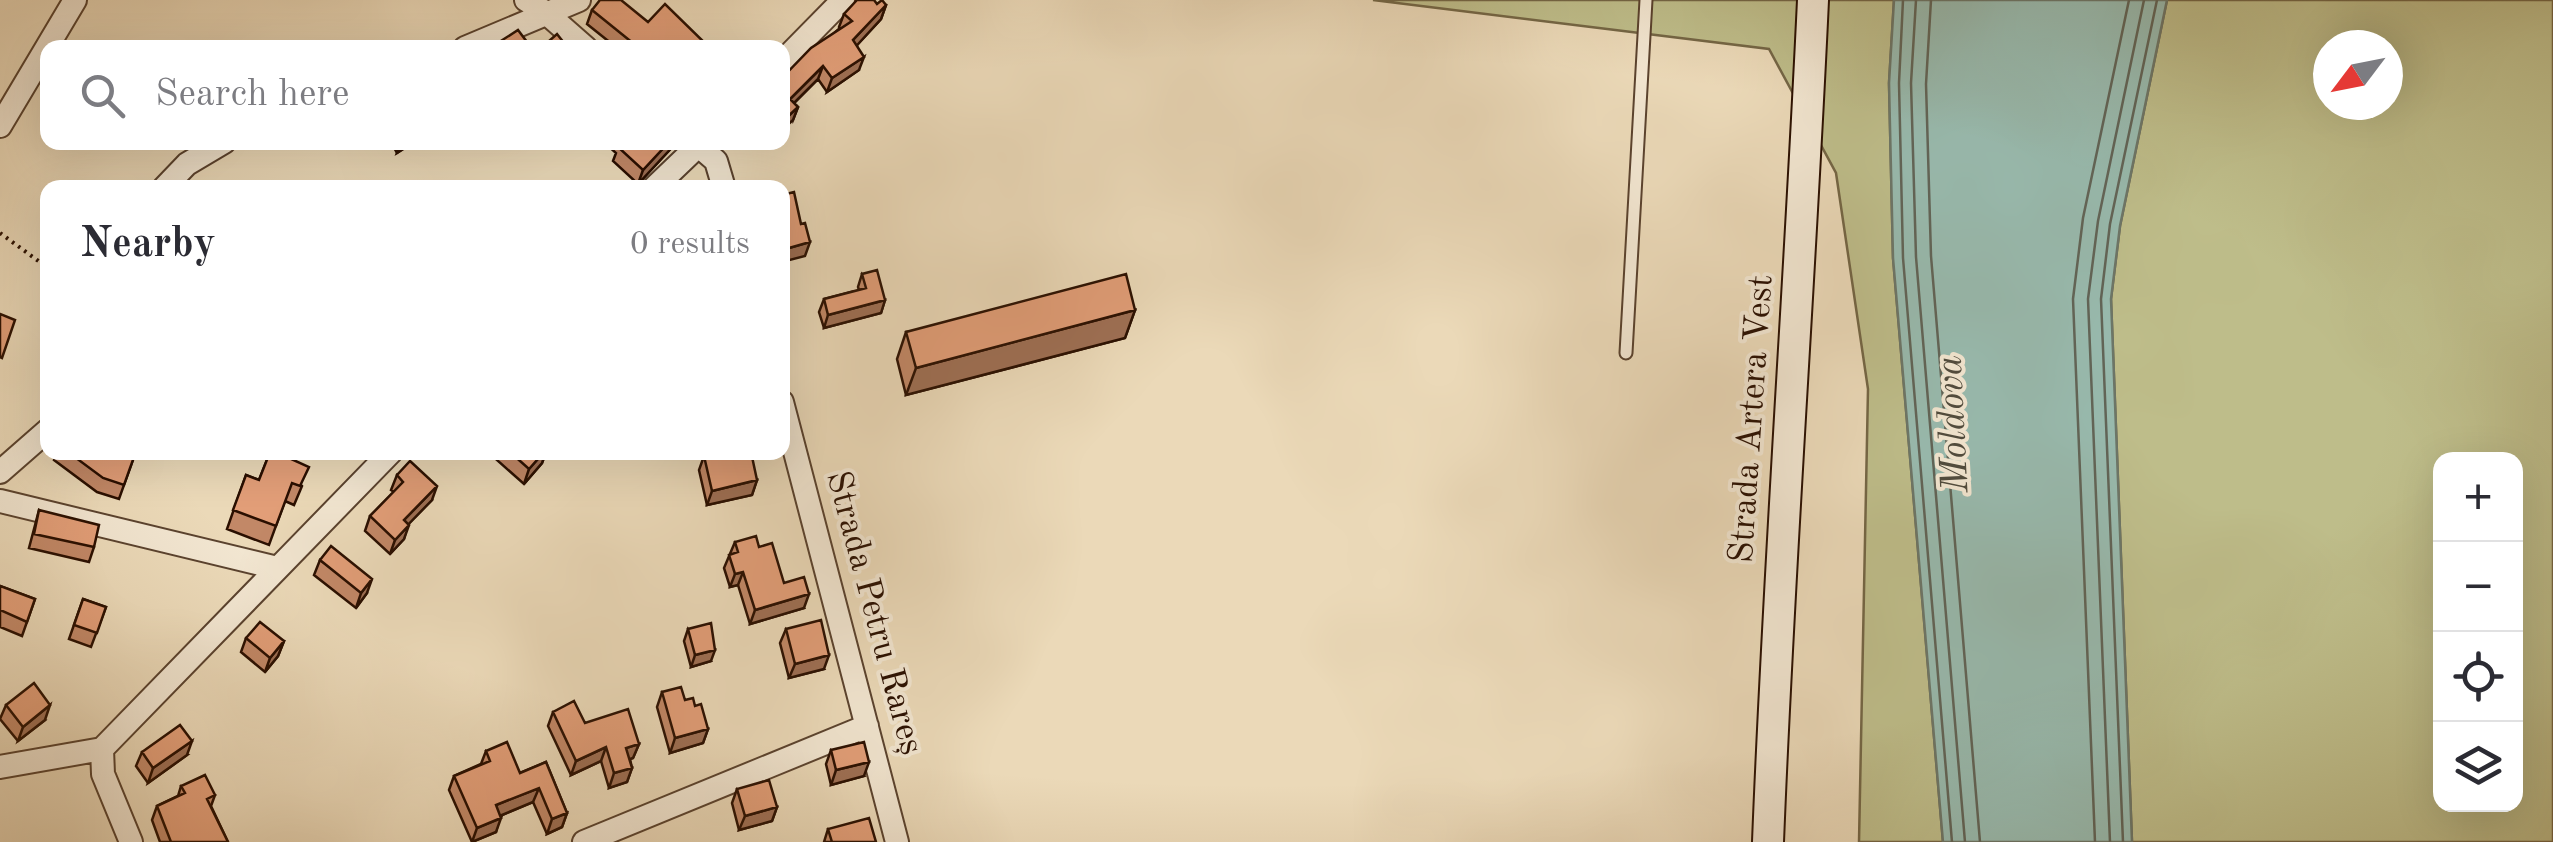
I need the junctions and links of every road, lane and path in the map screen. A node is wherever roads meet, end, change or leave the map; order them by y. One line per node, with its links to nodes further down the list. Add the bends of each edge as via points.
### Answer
1 (75, 0): 7 (street)
2 (579, 0): 6 (street, via 567,7)
3 (843, 0): 10 (street)
4 (1646, 0): 21 (lane)
5 (1813, 0): 34 (main road, Strada Artera Vest)
6 (536, 6): 8 (street); 9 (street)
7 (51, 40)
8 (479, 40)
9 (576, 40)
10 (790, 54)
11 (40, 59): 12 (street)
12 (0, 126)
13 (211, 150): 16 (street)
14 (692, 150): 17 (street)
15 (704, 150): 18 (street)
16 (172, 180)
17 (662, 180)
18 (722, 180)
19 (0, 233): 20 (path)
20 (40, 262)
21 (1626, 353)
22 (790, 432): 28 (street, Strada Petru Rareș)
23 (40, 437): 25 (street)
24 (383, 460): 27 (street)
25 (0, 472)
26 (0, 502): 27 (street)
27 (277, 568): 29 (street)
28 (867, 726): 32 (street); 33 (street, Strada Petru Rareș)
29 (102, 749): 30 (street); 31 (street, via 103,774)
30 (0, 767)
31 (131, 842)
32 (584, 842)
33 (897, 842)
34 (1768, 842)

